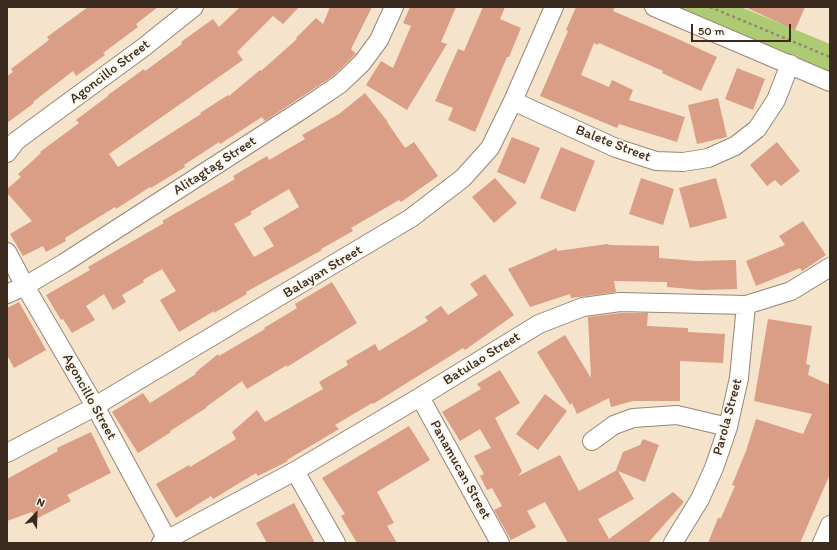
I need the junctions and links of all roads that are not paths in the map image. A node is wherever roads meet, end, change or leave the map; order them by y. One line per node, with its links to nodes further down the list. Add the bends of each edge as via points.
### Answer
1 (194, 7): 8 (street, Agoncillo Street, via 16,141)
2 (394, 7): 11 (street, Alitagtag Street, via 379,40 362,63 340,84)
3 (554, 7): 7 (street, Balayan Street)
4 (654, 7): 5 (street)
5 (790, 64): 6 (street); 7 (street, Balete Street, via 776,100 757,129 735,146 708,158 683,162 656,161 616,148)
6 (830, 82)
7 (513, 101): 15 (street, Balayan Street, via 490,148 463,178 411,218)
8 (7, 152)
9 (7, 252): 11 (street, Agoncillo Street)
10 (830, 268): 13 (street, Batulao Street, via 791,291)
11 (25, 286): 12 (street, Alitagtag Street); 15 (street, Agoncillo Street)
12 (7, 294)
13 (746, 305): 14 (street, Batulao Street, via 620,302 583,307 539,324); 16 (street, Parola Street, via 739,378)
14 (420, 397): 19 (street, Batulao Street); 23 (street, Panamucan Street)
15 (95, 406): 18 (street, Balayan Street); 21 (street, Agoncillo Street)
16 (728, 427): 17 (street, via 677,415 633,418 614,424); 24 (street, Parola Street, via 700,499)
17 (592, 441)
18 (7, 453)
19 (295, 471): 21 (street, Batulao Street); 22 (street)
20 (830, 525): 25 (street)
21 (165, 542)
22 (336, 543)
23 (500, 543)
24 (673, 543)
25 (822, 543)

